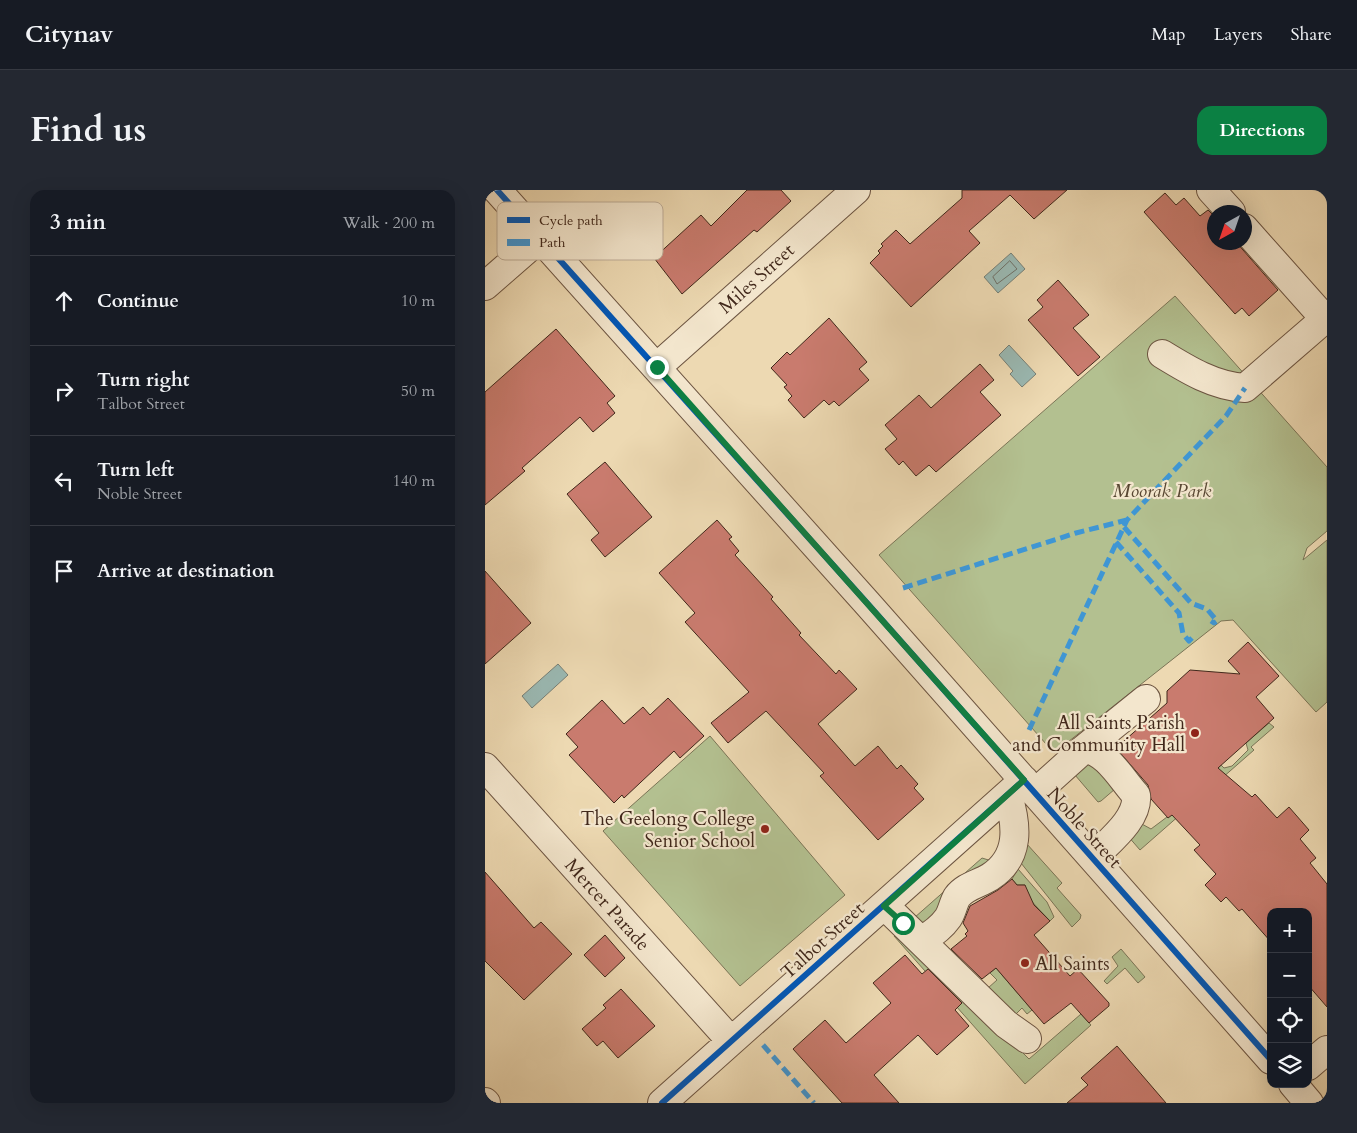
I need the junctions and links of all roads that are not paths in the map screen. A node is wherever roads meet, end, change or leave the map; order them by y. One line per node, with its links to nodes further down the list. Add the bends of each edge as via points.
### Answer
1 (497, 190): 4 (street, Noble Street)
2 (856, 190): 12 (street, Miles Street)
3 (1211, 190): 5 (street)
4 (508, 202)
5 (1225, 205)
6 (1252, 236): 10 (street)
7 (515, 260): 9 (street)
8 (560, 260): 12 (street, Noble Street)
9 (485, 286)
10 (1326, 318): 11 (street, via 1245,388 1193,374)
11 (1163, 354)
12 (657, 367): 16 (street, Noble Street)
13 (1146, 700): 14 (street, Talbot Street)
14 (1085, 749): 16 (street, Talbot Street); 17 (street, via 1093,749 1102,756 1144,808)
15 (485, 767): 21 (street, Mercer Parade)
16 (1022, 789): 17 (street, Noble Street); 18 (street, Talbot Street); 19 (street, via 1013,849 1007,862 989,877 972,884 958,897 947,919)
17 (1093, 858): 23 (street, Noble Street)
18 (884, 906): 19 (street); 21 (street, Talbot Street)
19 (921, 941): 20 (street, via 1006,1024)
20 (1027, 1039)
21 (731, 1041): 26 (street, Talbot Street)
22 (1327, 1050): 24 (street)
23 (1267, 1055)
24 (1312, 1063)
25 (1296, 1088): 27 (street)
26 (662, 1103)
27 (1309, 1103)

